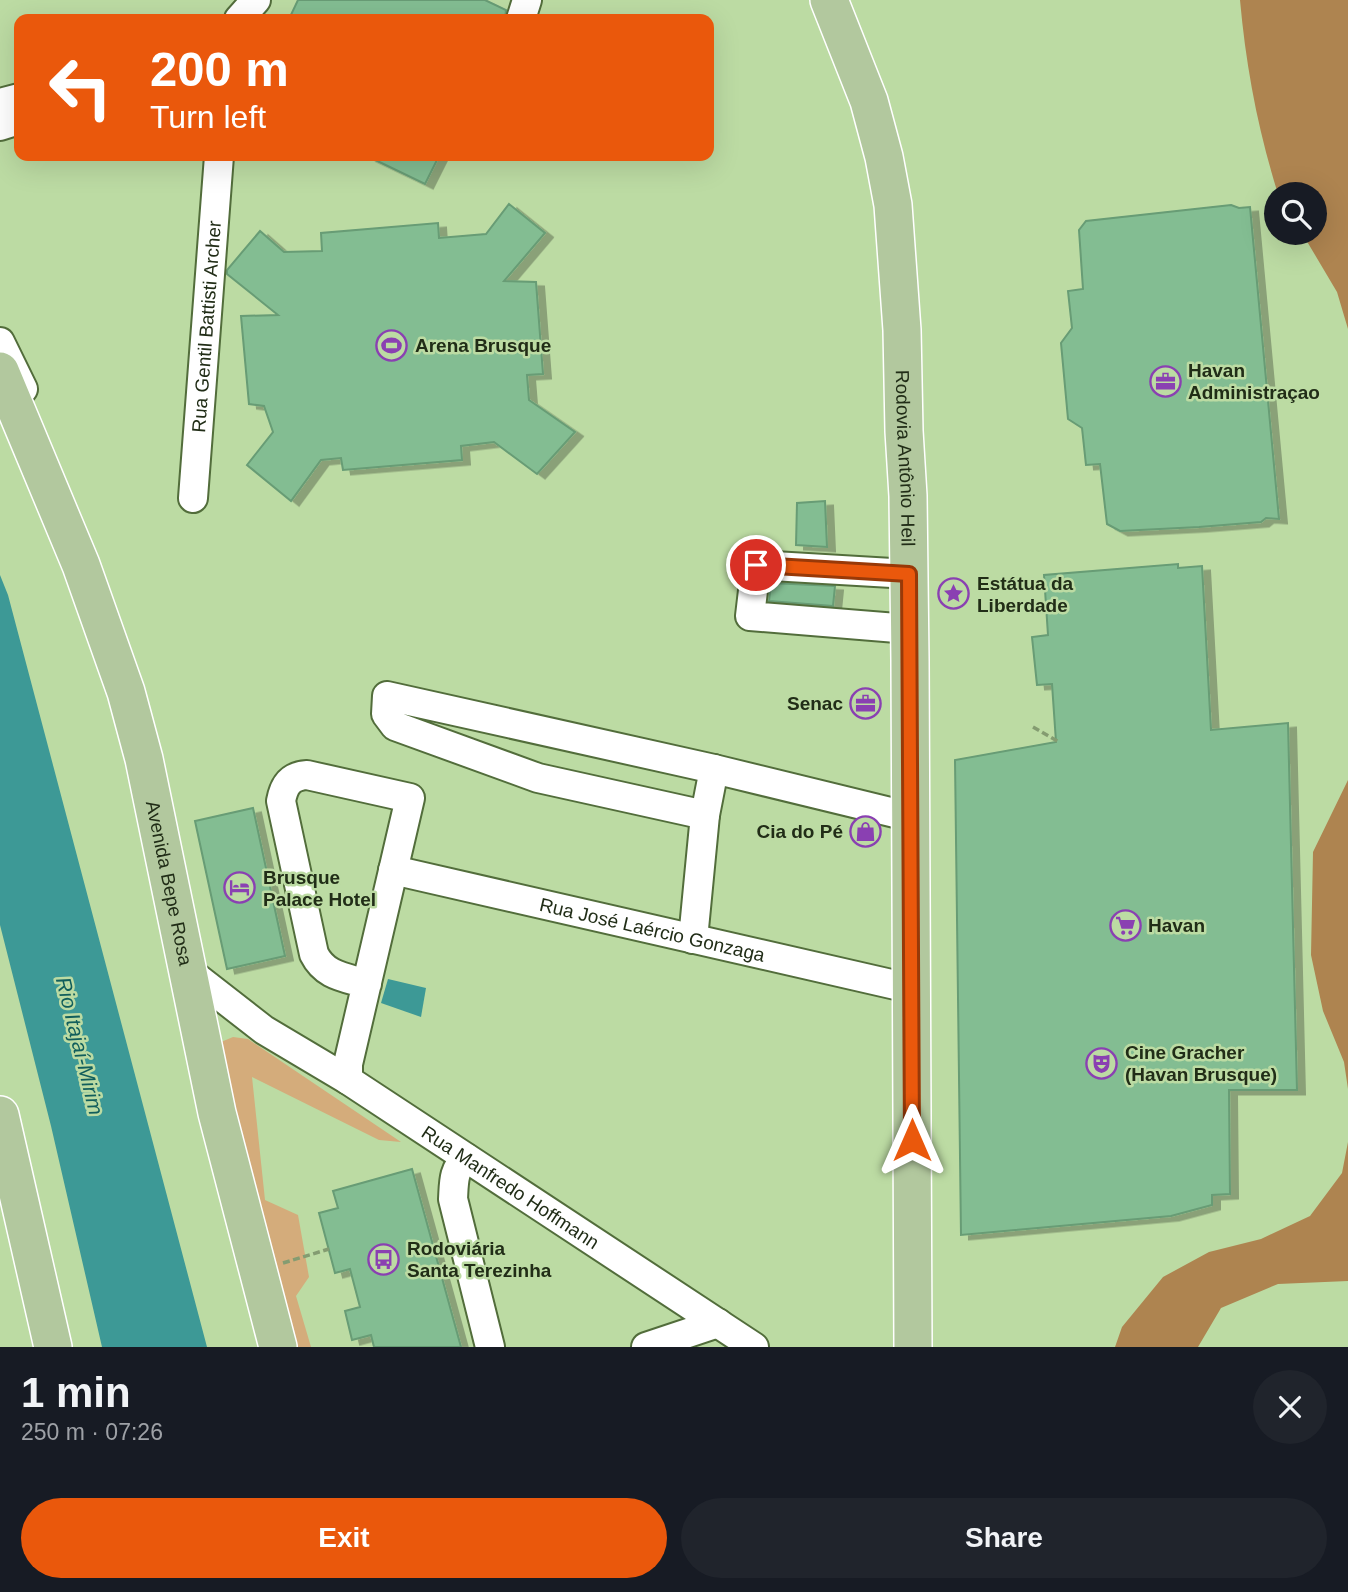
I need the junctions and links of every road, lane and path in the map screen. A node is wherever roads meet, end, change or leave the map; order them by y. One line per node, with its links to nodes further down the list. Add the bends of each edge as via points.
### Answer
1 (258, 0): 3 (street)
2 (829, 0): 11 (main road, Rodovia Antônio Heil, via 869,101 893,205 902,330)
3 (244, 14)
4 (219, 161): 10 (street, Rua Gentil Battisti Archer)
5 (0, 342): 9 (street, via 37,418)
6 (0, 372): 8 (main road, Avenida Bepe Rosa)
7 (0, 391): 8 (main road, Avenida Bepe Rosa)
8 (24, 432): 9 (main road, Avenida Bepe Rosa)
9 (47, 482): 20 (main road, Avenida Bepe Rosa, via 126,692)
10 (193, 498)
11 (909, 574): 12 (main road, Rodovia Antônio Heil); 12 (street, via 756,565 750,616)
12 (909, 629): 17 (main road, Rodovia Antônio Heil)
13 (1032, 727): 14 (path)
14 (1059, 742)
15 (714, 769): 16 (street); 16 (street, via 387,696 386,714 394,726 538,778); 17 (street)
16 (705, 815): 19 (street)
17 (911, 817): 22 (main road, Rodovia Antônio Heil)
18 (393, 870): 19 (street, Rua José Laércio Gonzaga); 21 (street); 21 (street, via 410,798 307,775 289,780 281,801 314,954 331,974)
19 (693, 939): 22 (street, Rua José Laércio Gonzaga)
20 (187, 970): 23 (street, Rua Manfredo Hoffmann); 24 (main road, Avenida Bepe Rosa)
21 (367, 984): 25 (street)
22 (913, 989): 36 (main road, Rodovia Antônio Heil)
23 (264, 1030): 24 (street, Rua Manfredo Hoffmann, via 225,1020 216,1028); 25 (street, Rua Manfredo Hoffmann)
24 (205, 1053): 32 (main road, Avenida Bepe Rosa)
25 (348, 1080): 27 (street, Rua Manfredo Hoffmann)
26 (0, 1115): 31 (main road)
27 (466, 1158): 30 (street, Rua Manfredo Hoffmann); 33 (street, via 454,1175 453,1199)
28 (329, 1248): 29 (path)
29 (274, 1265)
30 (718, 1323): 34 (street); 35 (street, Rua Manfredo Hoffmann)
31 (53, 1347)
32 (278, 1347)
33 (490, 1347)
34 (646, 1347)
35 (754, 1347)
36 (912, 1347)

